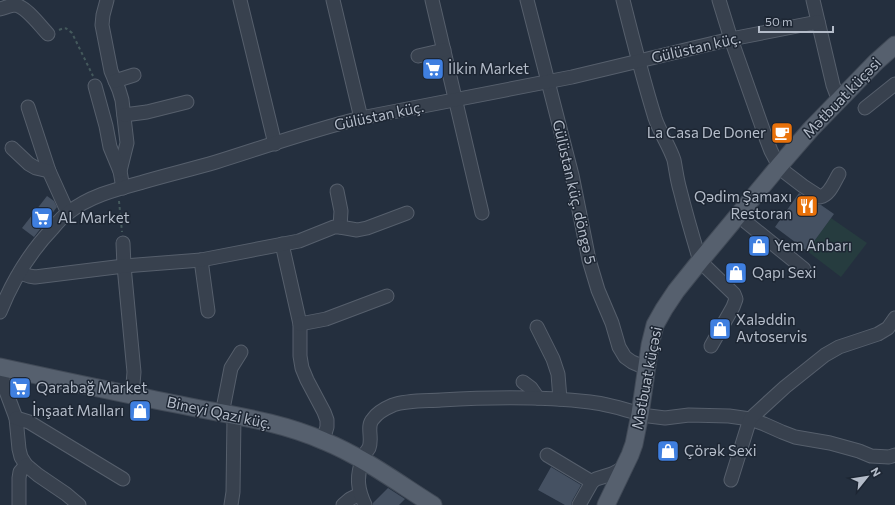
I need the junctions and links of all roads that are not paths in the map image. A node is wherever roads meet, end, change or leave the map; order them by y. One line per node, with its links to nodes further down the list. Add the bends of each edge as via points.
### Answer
1 (108, 0): 19 (street, via 102,25)
2 (240, 0): 30 (street)
3 (333, 0): 29 (street)
4 (432, 0): 14 (street)
5 (527, 0): 20 (street, Gülüstan küç. döngə 5)
6 (623, 0): 17 (street)
7 (719, 0): 12 (street)
8 (813, 0): 10 (street)
9 (0, 9): 11 (street, via 17,5)
10 (818, 22): 12 (street, Gülüstan küç.); 24 (street, via 833,85 836,93)
11 (48, 34)
12 (731, 40): 17 (street, Gülüstan küç.); 33 (street, via 771,151)
13 (895, 46): 24 (main road, Mətbuat küçəsi, via 876,62)
14 (444, 50): 15 (street); 23 (street)
15 (418, 56)
16 (895, 58): 24 (main road, Mətbuat küçəsi)
17 (638, 62): 20 (street, Gülüstan küç.); 46 (street, via 655,119 674,160 691,234)
18 (134, 75): 19 (street)
19 (115, 81): 28 (street)
20 (548, 82): 23 (street, Gülüstan küç.); 59 (street, Gülüstan küç. döngə 5, via 598,290 625,357)
21 (895, 84): 27 (street)
22 (96, 86): 32 (street, via 110,146)
23 (455, 100): 29 (street, Gülüstan küç.); 40 (street)
24 (844, 101): 33 (main road, Mətbuat küçəsi, via 818,135)
25 (187, 102): 28 (street)
26 (28, 107): 34 (street)
27 (865, 108)
28 (124, 115): 32 (street, via 127,143)
29 (361, 118): 30 (street, Gülüstan küç.)
30 (275, 144): 36 (street, Gülüstan küç.)
31 (12, 148): 34 (street, via 29,164)
32 (120, 170): 36 (street)
33 (783, 170): 35 (street, via 820,197 827,194); 41 (main road, Mətbuat küçəsi)
34 (49, 171): 38 (street)
35 (839, 174)
36 (120, 189): 38 (street, Gülüstan küç., via 85,202)
37 (337, 191): 42 (street)
38 (68, 213): 49 (street, Gülüstan küç., via 46,235)
39 (407, 213): 42 (street, via 367,228 357,230)
40 (482, 213)
41 (742, 219): 46 (main road, Mətbuat küçəsi); 48 (street)
42 (340, 227): 44 (street)
43 (123, 243): 47 (street)
44 (282, 244): 45 (street); 54 (street)
45 (200, 260): 47 (street); 51 (street)
46 (704, 265): 56 (street, via 736,299); 59 (main road, Mətbuat küçəsi, via 676,291 661,314 655,325); 65 (main road, Mətbuat küçəsi, via 664,330)
47 (124, 266): 49 (street, via 35,277); 61 (street, via 134,372)
48 (804, 269)
49 (20, 273): 52 (street, Gülüstan küç.)
50 (387, 296): 54 (street, via 326,319)
51 (208, 311)
52 (0, 312)
53 (895, 318): 67 (street, via 888,328 878,334 839,347 825,355)
54 (300, 324): 68 (street, via 302,368 327,420)
55 (537, 327): 63 (street, via 558,374)
56 (711, 346)
57 (241, 352): 64 (street, via 231,368)
58 (1, 367): 61 (main road, Bineyi Qazi küç.); 66 (street, via 4,386)
59 (646, 368): 65 (main road, Mətbuat küçəsi)
60 (523, 382): 62 (street)
61 (132, 396): 64 (main road, Bineyi Qazi küç.)
62 (538, 398): 63 (street); 71 (street, via 476,398 392,405 377,414 370,423 370,446)
63 (560, 399): 65 (street, via 592,402)
64 (228, 415): 68 (main road, Bineyi Qazi küç., via 258,420); 80 (street, via 233,492)
65 (645, 415): 67 (street, via 665,418 689,415); 73 (main road, Mətbuat küçəsi); 85 (main road, Mətbuat küçəsi, via 647,434 639,460)
66 (16, 418): 72 (street, via 19,449); 74 (street, via 29,422)
67 (750, 419): 70 (street, via 795,437 830,443 872,456); 75 (street)
68 (323, 440): 71 (main road, Bineyi Qazi küç.)
69 (547, 455): 76 (street)
70 (895, 455)
71 (362, 460): 77 (street, via 358,484); 82 (main road, Bineyi Qazi küç.)
72 (26, 465): 78 (street, via 20,472); 79 (street)
73 (625, 467): 76 (street); 84 (main road, Mətbuat küçəsi)
74 (123, 479)
75 (731, 480)
76 (592, 482): 83 (street)
77 (363, 500): 81 (street, via 350,499)
78 (19, 505)
79 (79, 505)
80 (230, 505)
81 (343, 505)
82 (434, 505)
83 (579, 505)
84 (606, 505)
85 (618, 505)

